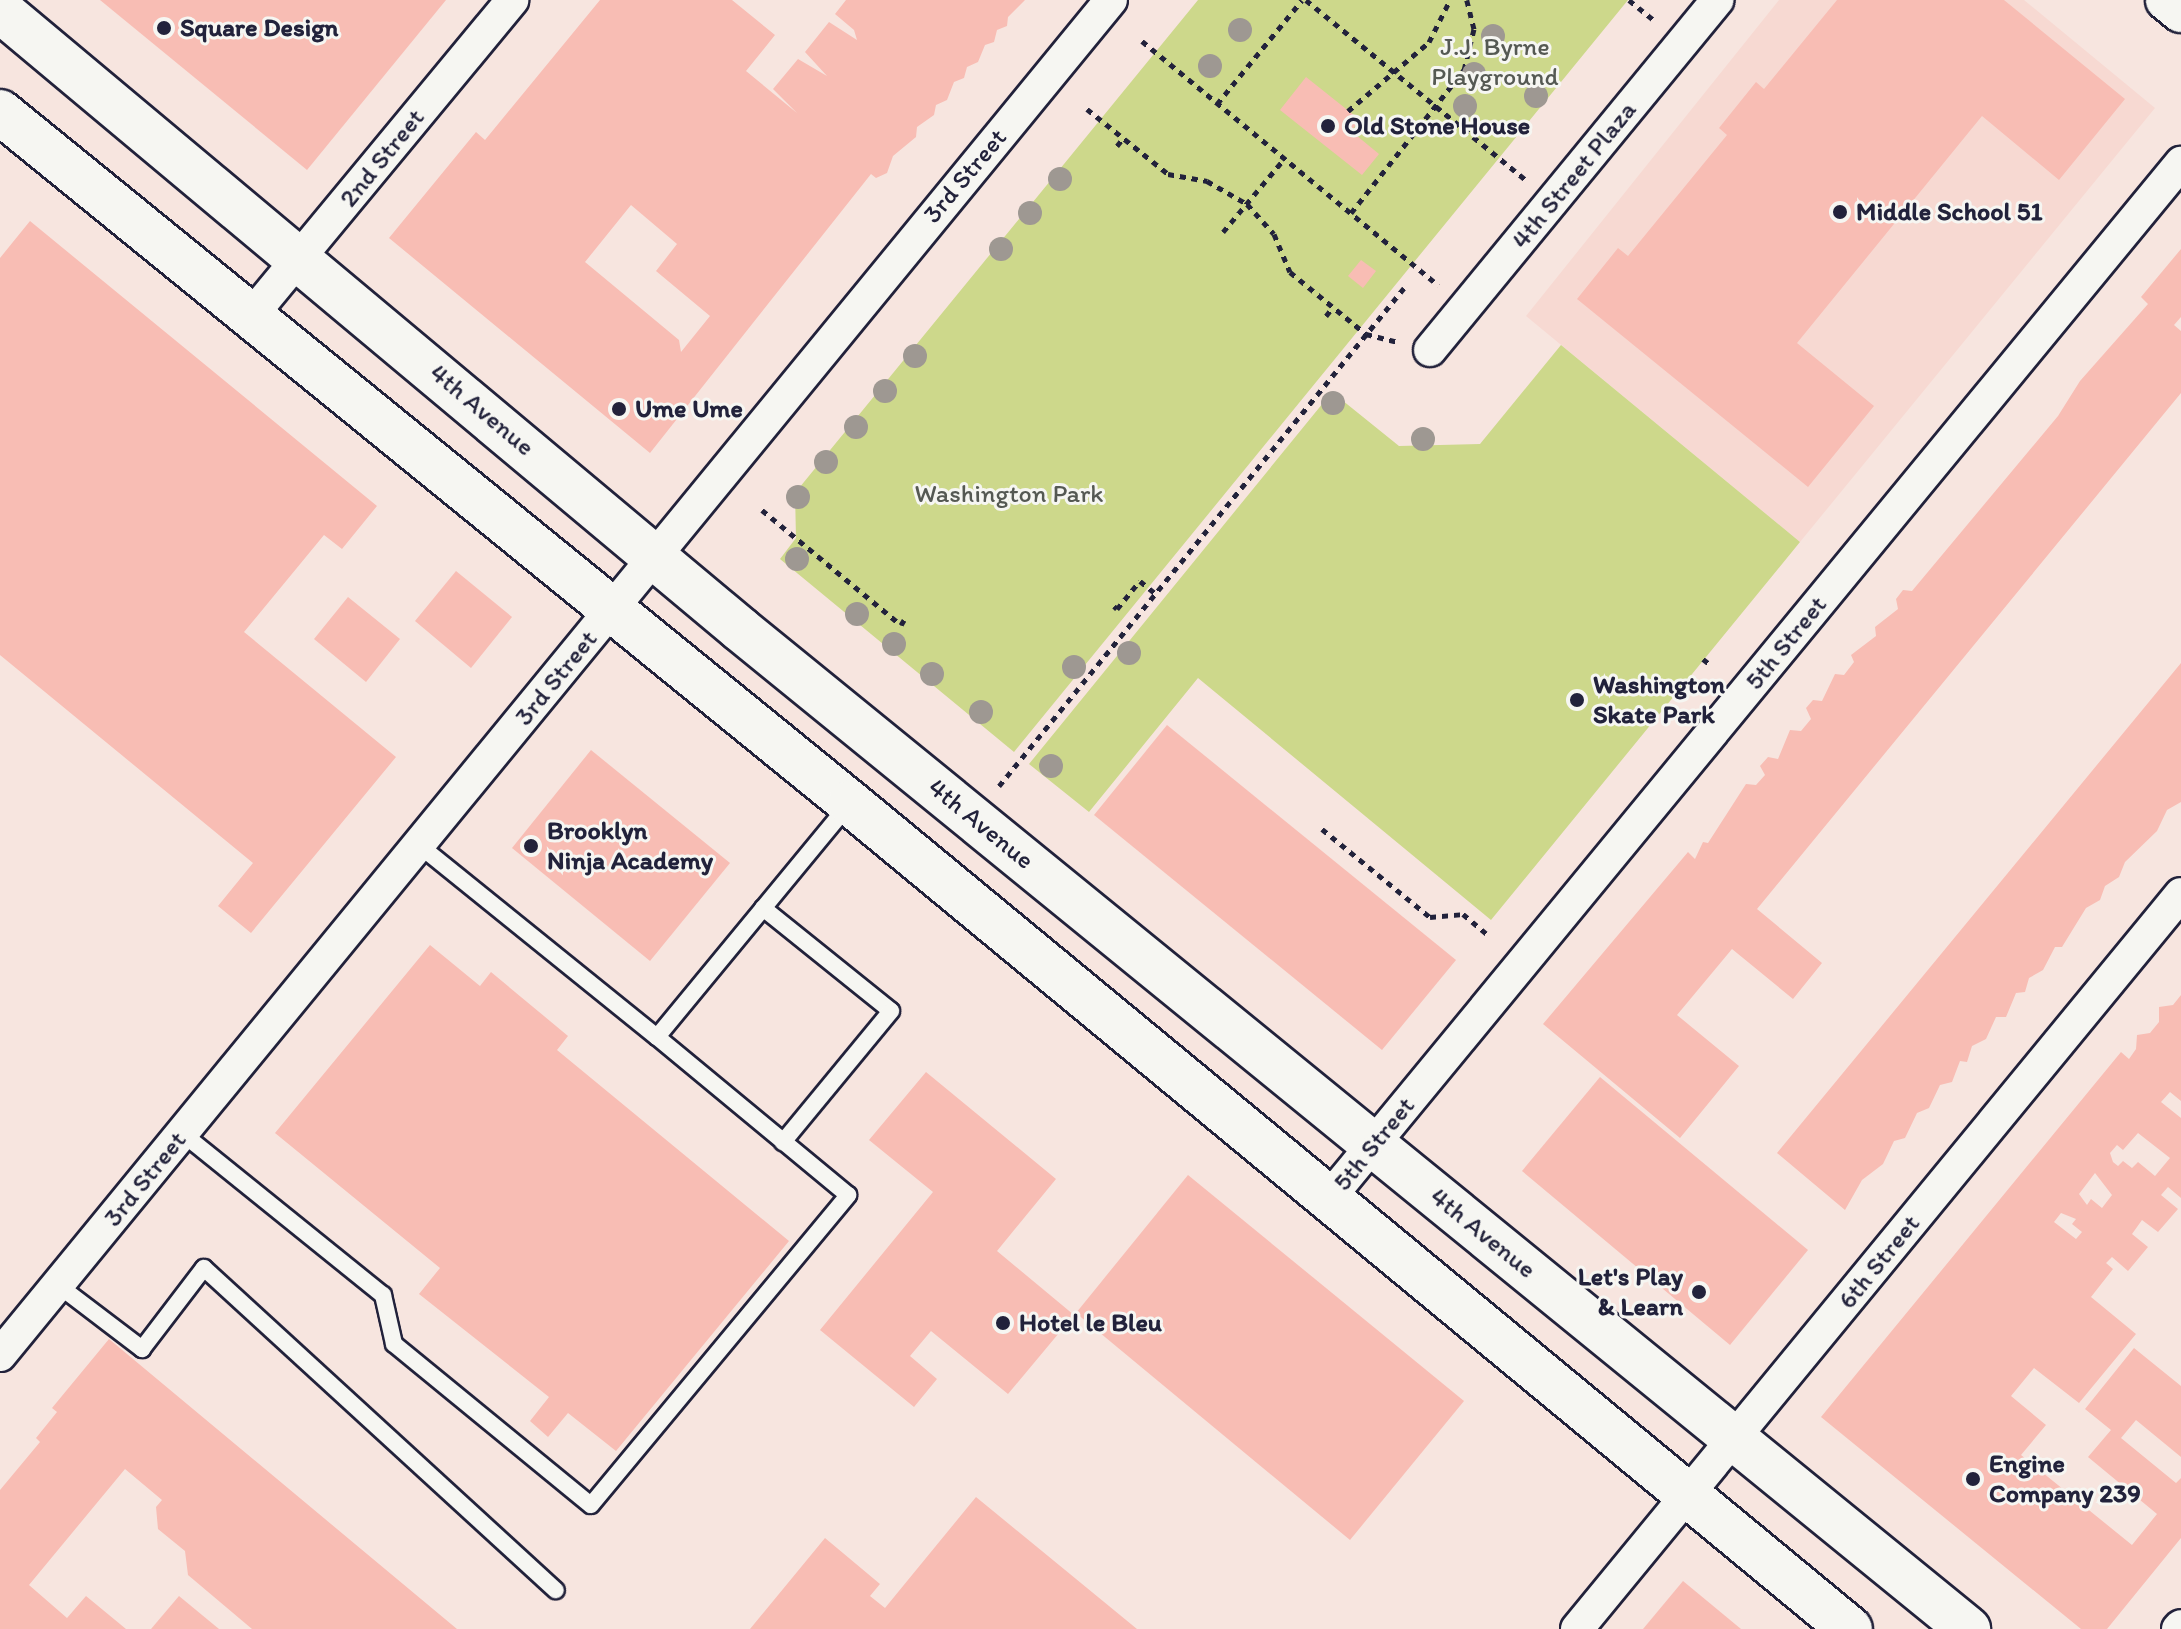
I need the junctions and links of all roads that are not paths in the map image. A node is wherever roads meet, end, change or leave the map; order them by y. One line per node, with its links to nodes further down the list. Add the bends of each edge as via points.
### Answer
1 (512, 0): 9 (street, 2nd Street)
2 (1111, 0): 12 (street, 3rd Street)
3 (1717, 0): 11 (street, 4th Street Plaza)
4 (2166, 0): 6 (street)
5 (0, 10): 9 (main road, 4th Avenue)
6 (2181, 12)
7 (0, 112): 10 (main road)
8 (2181, 163): 21 (street, 5th Street)
9 (300, 257): 10 (street, 2nd Street); 12 (main road, 4th Avenue)
10 (251, 316): 13 (main road)
11 (1430, 350)
12 (654, 556): 13 (street, 3rd Street); 21 (main road, 4th Avenue)
13 (612, 610): 14 (main road); 15 (street, 3rd Street)
14 (850, 803): 17 (lane); 22 (main road)
15 (419, 845): 18 (lane); 19 (street, 3rd Street)
16 (2181, 894): 25 (street, 6th Street)
17 (763, 908): 18 (lane); 20 (lane, via 891,1011)
18 (657, 1037): 20 (lane)
19 (182, 1133): 20 (lane, via 383,1295 394,1344 591,1505 848,1195); 23 (street, 3rd Street)
20 (783, 1142)
21 (1373, 1144): 22 (street, 5th Street); 25 (main road, 4th Avenue)
22 (1329, 1198): 26 (main road)
23 (58, 1285): 24 (street, 3rd Street); 27 (lane, via 142,1349 204,1268)
24 (0, 1355)
25 (1734, 1438): 26 (street, 6th Street); 30 (main road, 4th Avenue)
26 (1689, 1492): 28 (street, 6th Street); 29 (main road)
27 (556, 1590)
28 (1577, 1629)
29 (1850, 1629)
30 (1968, 1629)

